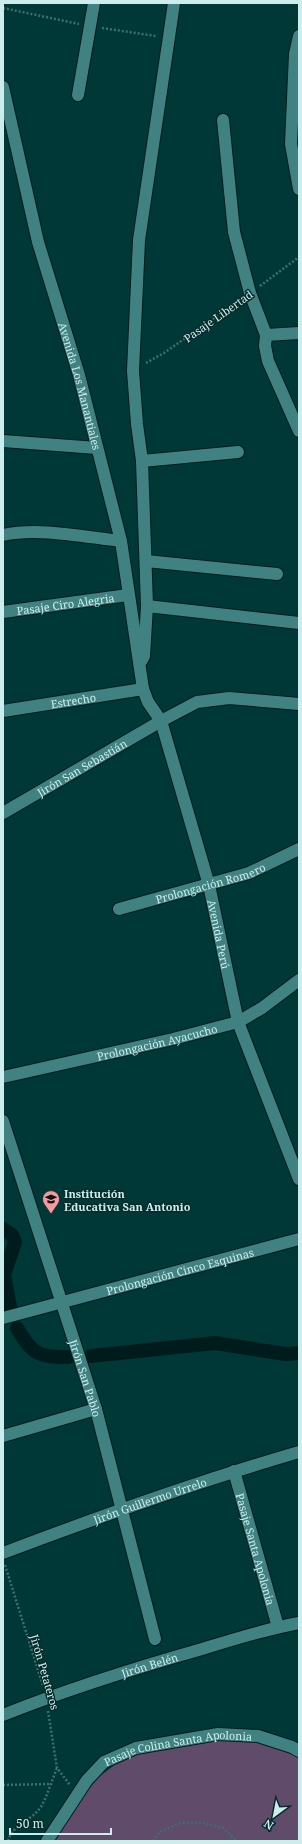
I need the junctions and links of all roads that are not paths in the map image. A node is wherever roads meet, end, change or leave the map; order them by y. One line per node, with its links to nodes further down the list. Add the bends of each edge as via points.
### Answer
1 (94, 3): 5 (street)
2 (174, 3): 14 (street, via 139,240 133,371)
3 (299, 36): 7 (street, via 295,54 291,144)
4 (3, 87): 12 (street, Avenida Los Manantiales, via 38,242 79,375)
5 (78, 95)
6 (223, 120): 9 (street, via 234,232 250,293)
7 (299, 189)
8 (299, 333): 9 (street)
9 (266, 335): 10 (street, via 268,360)
10 (299, 431)
11 (4, 442): 12 (street)
12 (97, 448): 16 (street, Avenida Los Manantiales)
13 (238, 452): 14 (street)
14 (142, 461): 17 (street)
15 (3, 535): 16 (street, via 36,532)
16 (121, 541): 19 (street, Avenida Los Manantiales)
17 (146, 561): 18 (street); 20 (street)
18 (277, 574)
19 (128, 595): 21 (street, Pasaje Ciro Alegria); 23 (street, Avenida Los Manantiales)
20 (146, 606): 22 (street); 23 (street, via 144,656)
21 (3, 612)
22 (299, 623)
23 (140, 667): 24 (street, Avenida Los Manantiales)
24 (143, 689): 26 (street, Estrecho); 27 (street, Avenida Perú, via 148,702)
25 (299, 704): 27 (street, Jirón San Sebastián, via 229,698 211,700 197,702)
26 (3, 711)
27 (161, 721): 28 (street, Jirón San Sebastián); 30 (street, Avenida Perú)
28 (3, 813)
29 (299, 849): 30 (street, Prolongación Romero, via 249,873)
30 (209, 885): 31 (street, Prolongación Romero); 33 (street, Avenida Perú)
31 (119, 909)
32 (299, 980): 33 (street, Prolongación Ayacucho, via 262,1008)
33 (238, 1022): 34 (street, Prolongación Ayacucho, via 173,1039); 36 (street, Avenida Perú)
34 (3, 1076)
35 (3, 1121): 38 (street, Jirón San Pablo)
36 (299, 1179)
37 (299, 1239): 38 (street, Prolongación Cinco Esquinas)
38 (60, 1302): 39 (street, Prolongación Cinco Esquinas); 40 (street, Jirón San Pablo)
39 (3, 1318)
40 (96, 1409): 41 (street); 44 (street, Jirón San Pablo)
41 (3, 1436)
42 (299, 1452): 43 (street, Jirón Guillermo Urrelo)
43 (234, 1471): 44 (street, Jirón Guillermo Urrelo); 47 (street, Pasaje Santa Apolonia)
44 (121, 1509): 45 (street, Jirón Guillermo Urrelo); 48 (street, Jirón San Pablo)
45 (3, 1553)
46 (299, 1623): 47 (street, Jirón Belén)
47 (278, 1627): 49 (street, Jirón Belén, via 159,1661)
48 (155, 1639)
49 (3, 1715)
50 (299, 1751): 51 (street, Pasaje Colina Santa Apolonia, via 258,1736 218,1734 136,1748 104,1762 87,1780)
51 (47, 1841)

